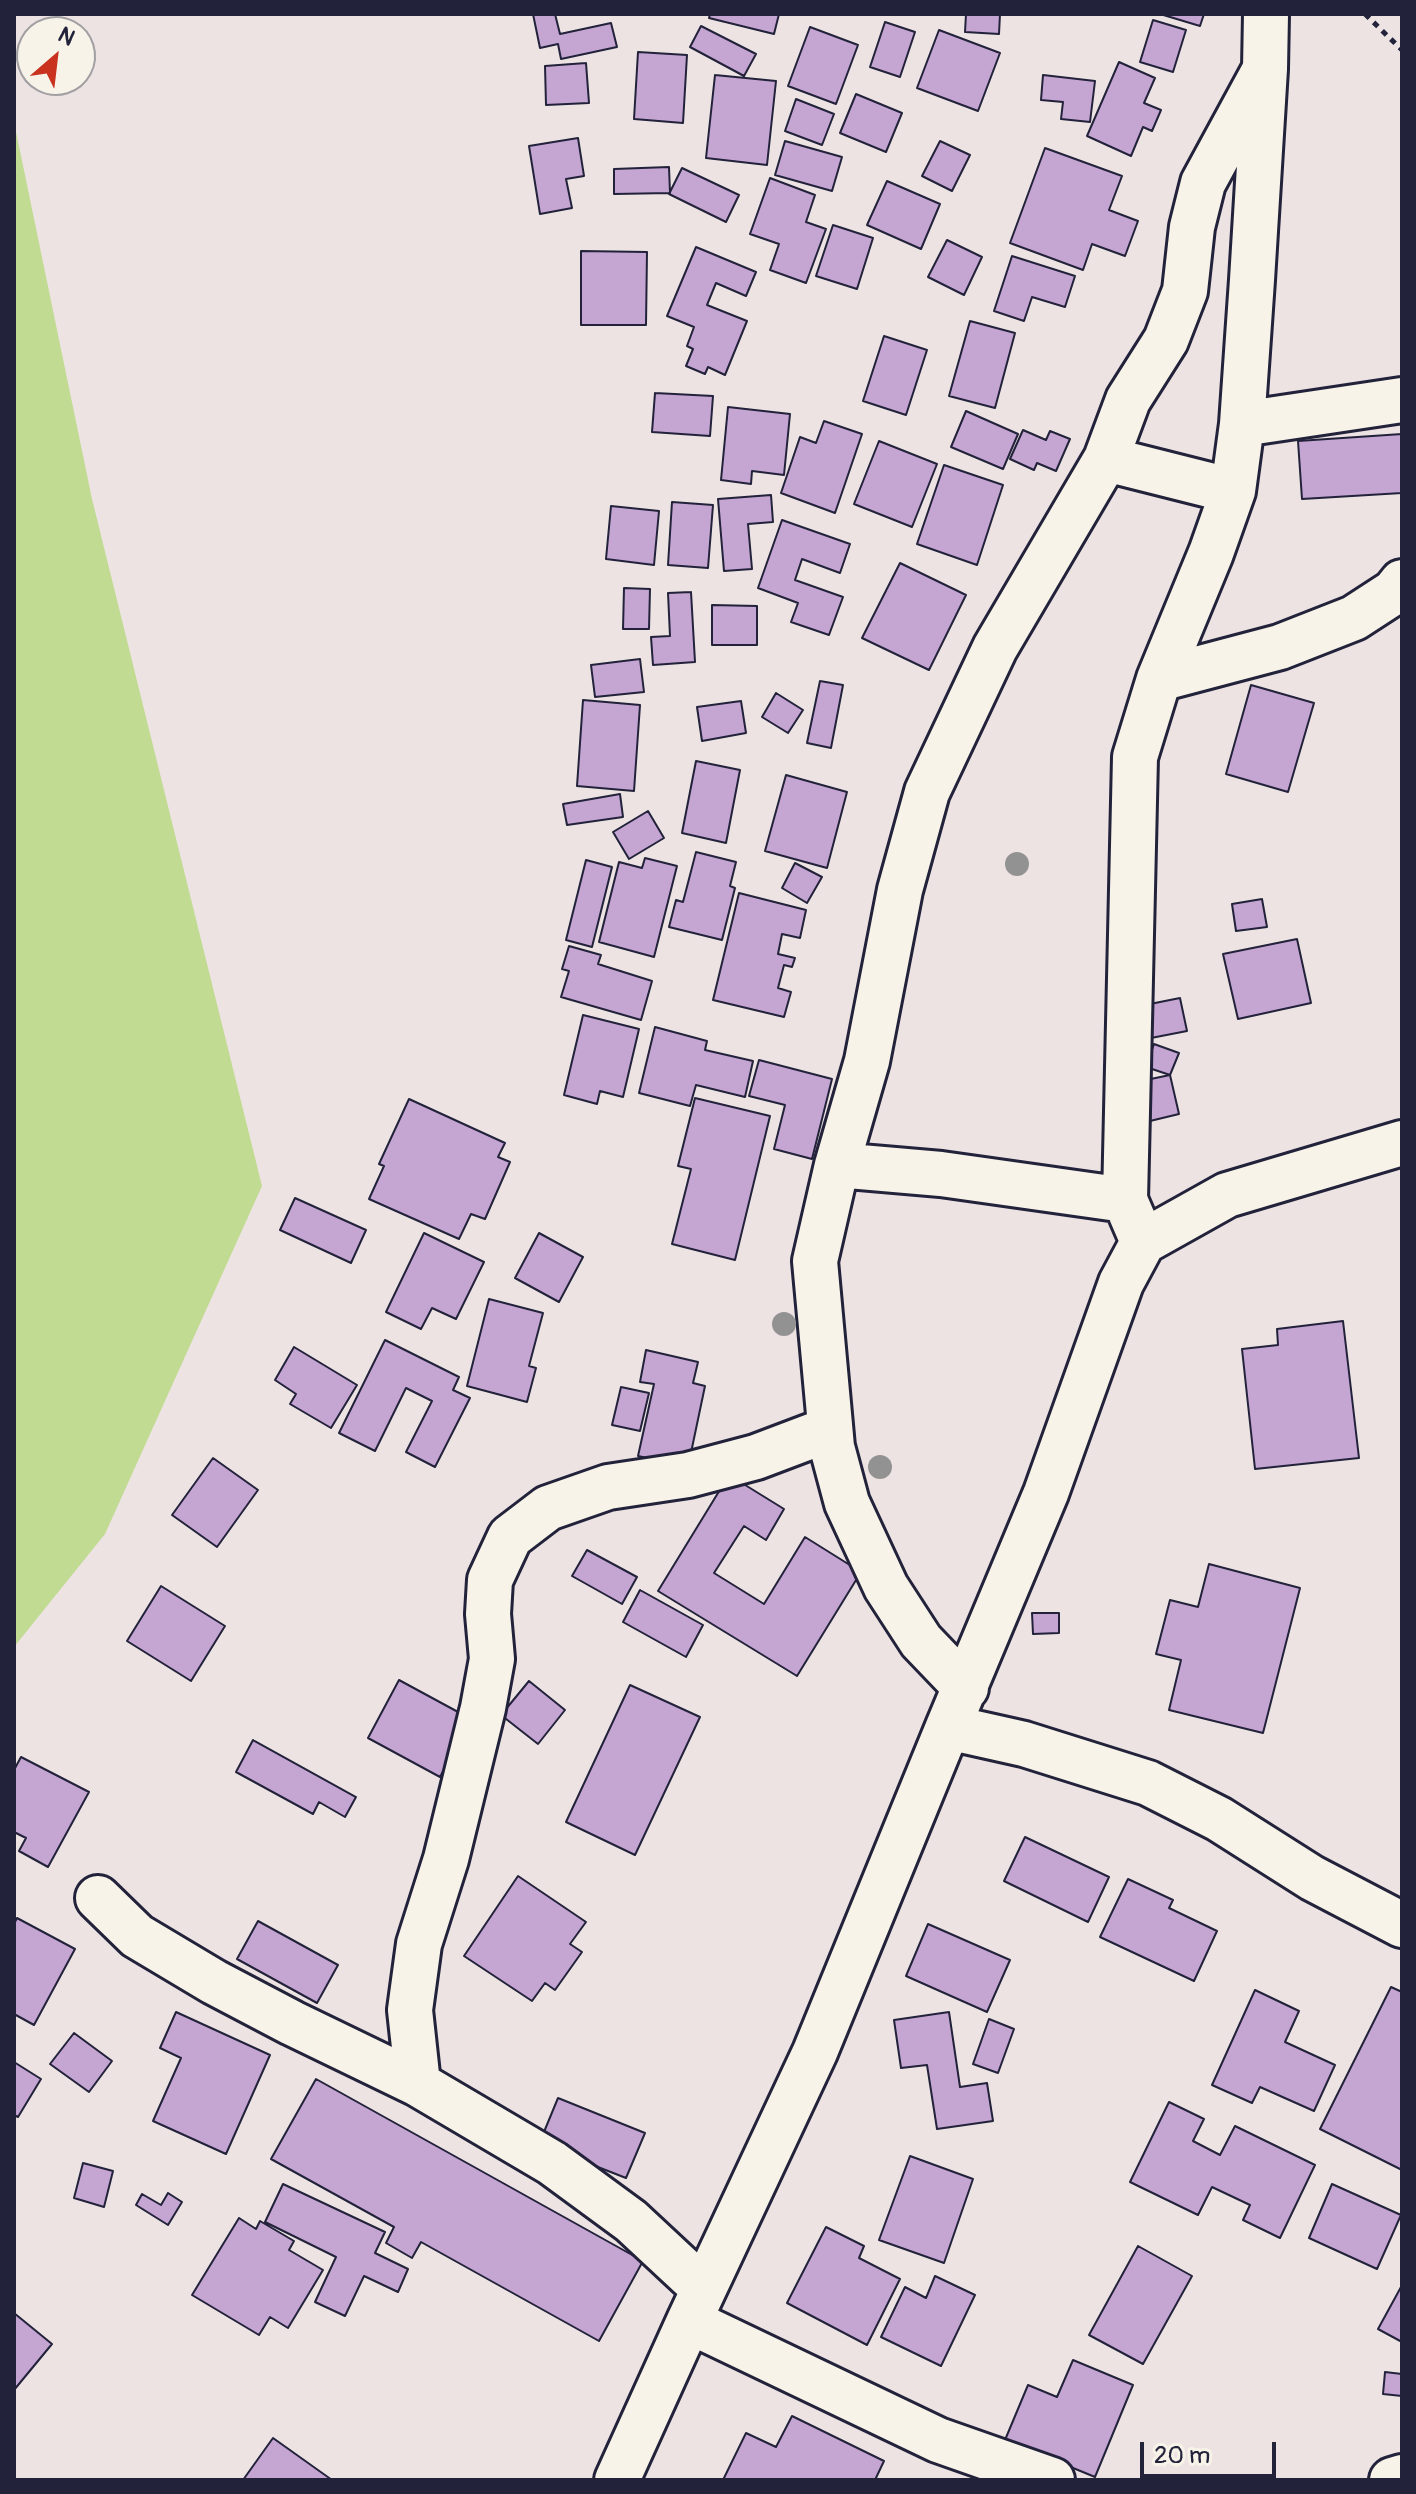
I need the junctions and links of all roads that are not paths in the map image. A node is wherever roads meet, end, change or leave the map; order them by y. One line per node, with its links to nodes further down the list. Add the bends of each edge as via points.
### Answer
1 (1266, 14): 2 (street)
2 (1265, 69): 4 (street); 5 (street, via 1203,183 1185,291 1166,340 1128,400)
3 (1402, 400): 4 (street)
4 (1242, 424): 6 (street)
5 (1106, 459): 6 (street); 10 (street, via 995,648 927,792 900,890 867,1061)
6 (1233, 491): 8 (street)
7 (1402, 582): 8 (street, via 1354,618 1280,647)
8 (1159, 679): 11 (street, via 1135,757)
9 (1402, 1143): 12 (street, via 1227,1195)
10 (837, 1165): 11 (street); 13 (street, via 815,1261)
11 (1125, 1200): 12 (street)
12 (1143, 1242): 14 (street, via 1121,1283 1046,1493)
13 (830, 1429): 14 (street, via 847,1503 886,1587 921,1641); 18 (street, via 688,1475 608,1487 548,1508 510,1537 490,1580 492,1659 483,1708 419,1944 410,2010)
14 (966, 1688): 15 (street)
15 (948, 1727): 17 (street, via 1024,1744 1148,1783); 19 (street, via 815,2052)
16 (98, 1898): 18 (street, via 137,1936 214,1982)
17 (1402, 1925)
18 (418, 2084): 19 (street, via 552,2163 631,2221)
19 (696, 2305): 21 (street); 22 (street, via 938,2440)
20 (1402, 2477): 23 (street)
21 (617, 2480)
22 (1052, 2480)
23 (1392, 2480)

